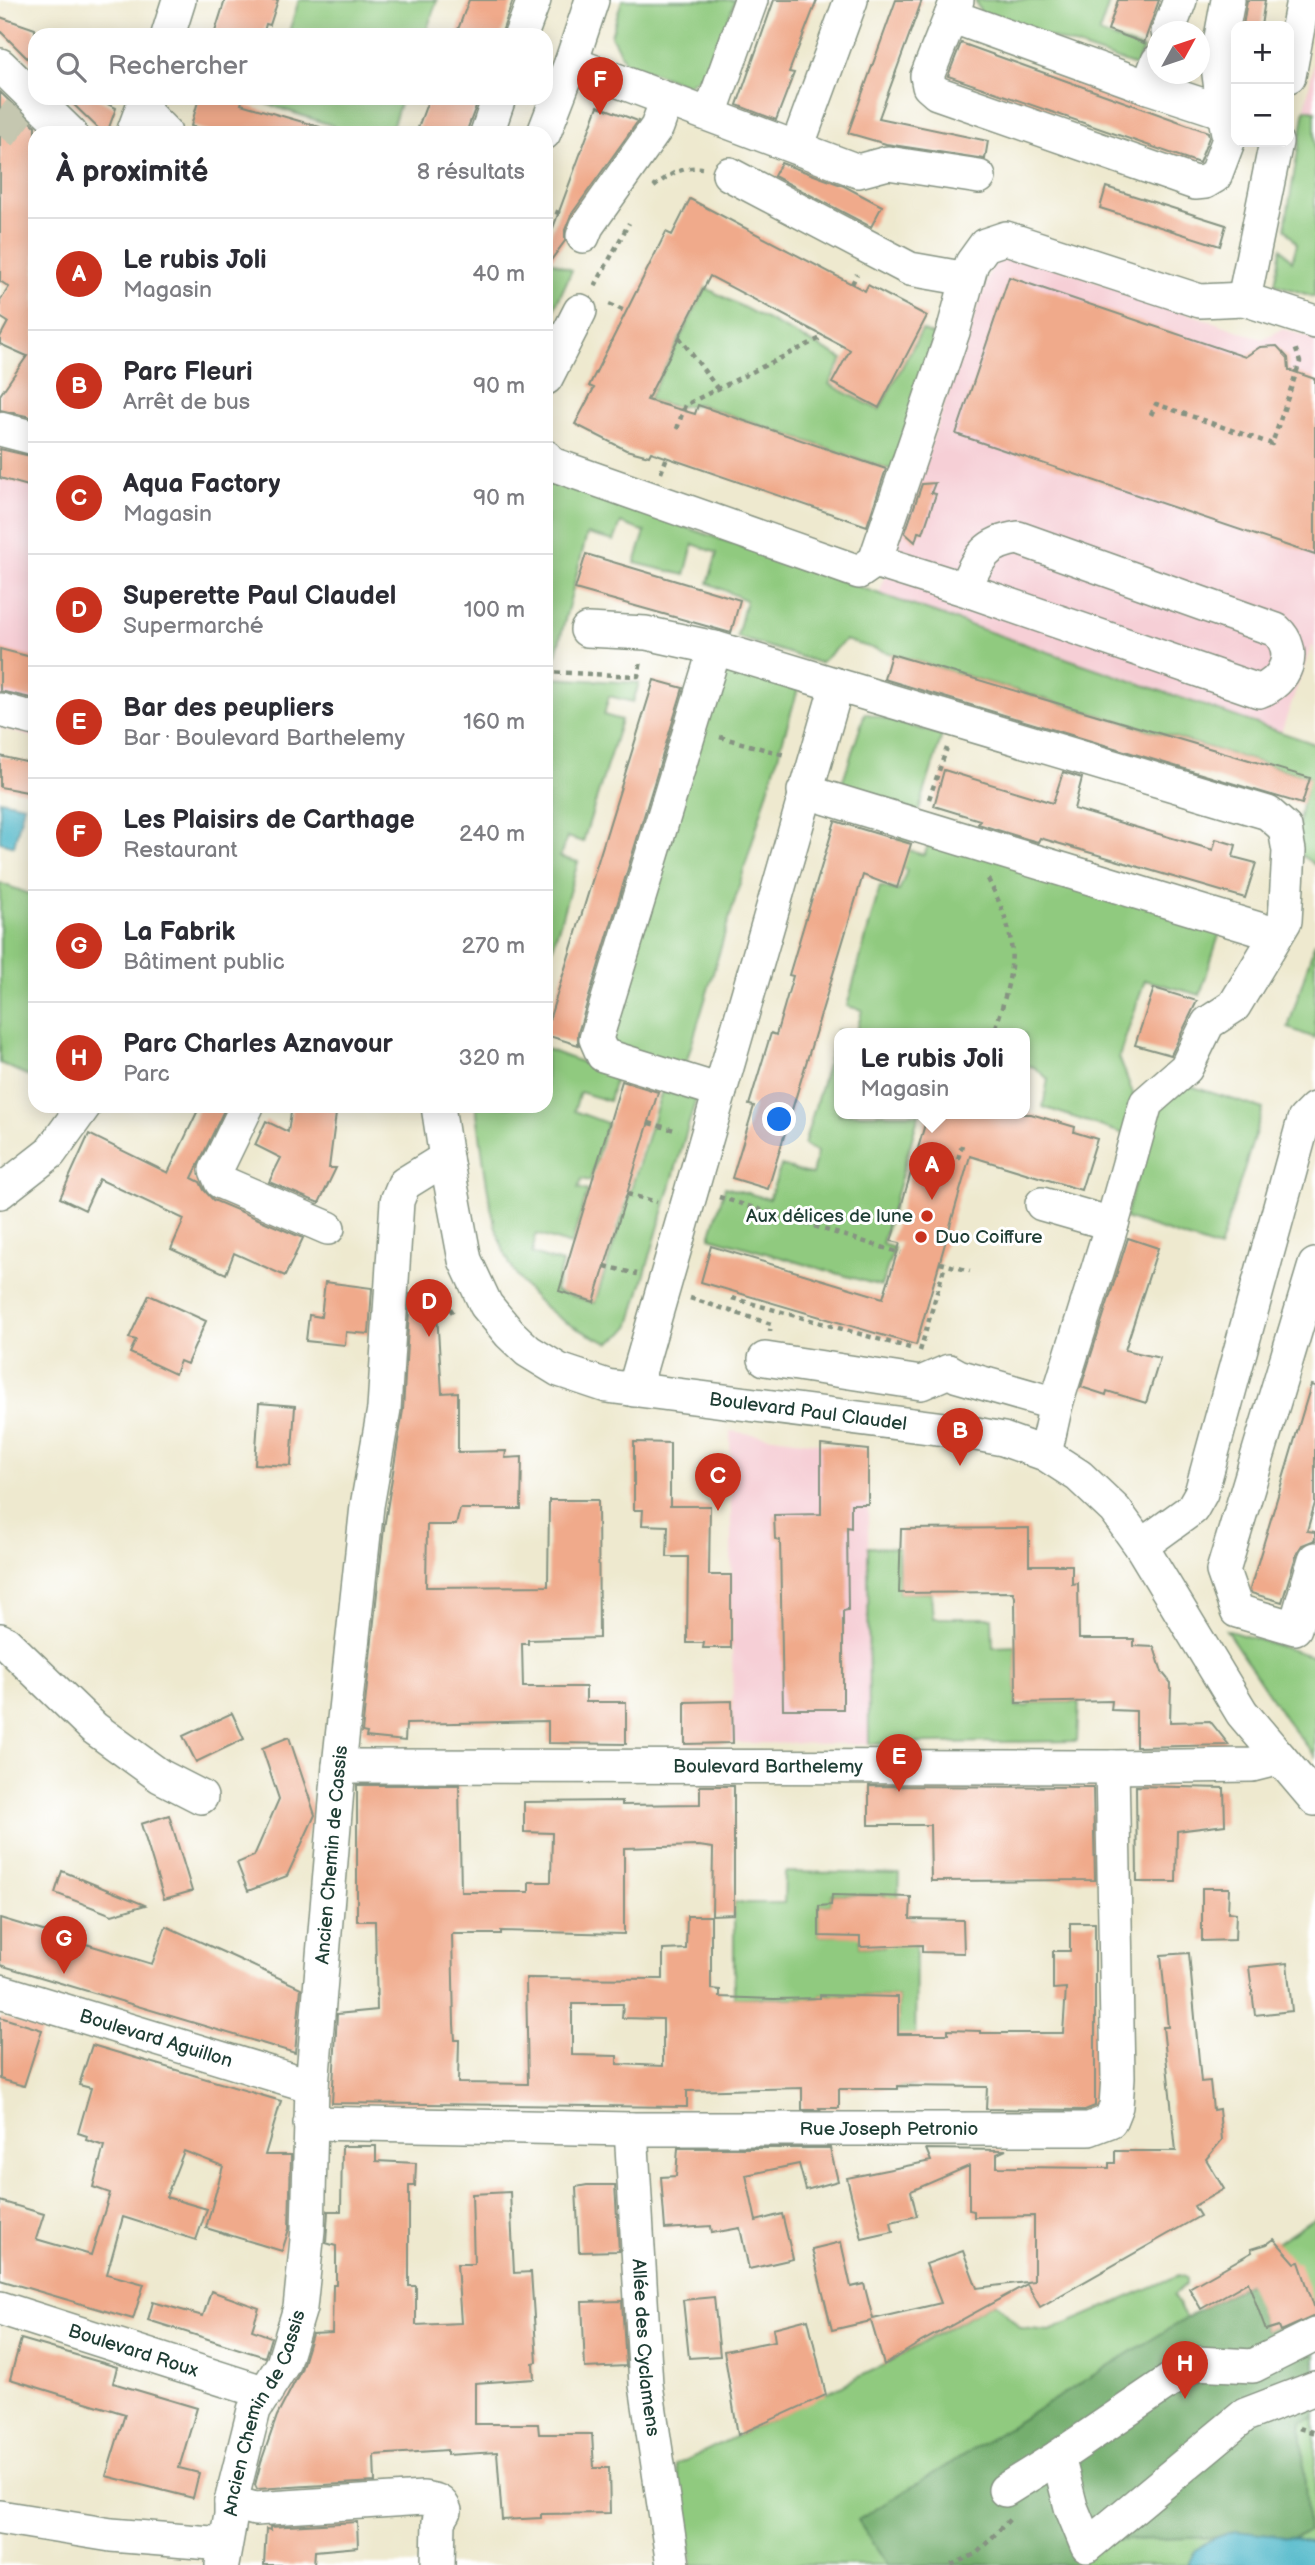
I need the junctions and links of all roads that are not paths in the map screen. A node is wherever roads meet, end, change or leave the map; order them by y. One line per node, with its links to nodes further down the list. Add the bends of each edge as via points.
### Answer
1 (179, 0): 11 (street)
2 (534, 0): 12 (street)
3 (592, 0): 14 (street)
4 (751, 0): 24 (street)
5 (851, 0): 29 (street)
6 (1180, 0): 10 (street)
7 (1228, 0): 22 (street, via 1217,59)
8 (1303, 0): 13 (street)
9 (954, 8): 16 (street); 22 (street, via 928,76 929,86 937,93 1195,183 1215,176 1229,139)
10 (1172, 21)
11 (170, 28)
12 (524, 28)
13 (1294, 49)
14 (572, 63): 18 (street); 28 (street)
15 (0, 65): 19 (street)
16 (1147, 72)
17 (1172, 84): 22 (street)
18 (667, 99): 24 (street); 33 (street, via 657,127)
19 (28, 105)
20 (28, 105): 25 (street)
21 (497, 105): 27 (street)
22 (1224, 112)
23 (140, 114): 26 (street)
24 (709, 114): 29 (street)
25 (60, 126)
26 (156, 126)
27 (489, 126)
28 (547, 126)
29 (797, 147): 32 (street, via 858,171 888,163)
30 (1275, 147): 35 (street)
31 (729, 174): 34 (street, via 910,269)
32 (979, 177)
33 (583, 236)
34 (967, 279): 35 (street, via 985,246 1006,238 1200,301); 42 (street)
35 (1244, 299): 37 (street)
36 (580, 311): 38 (street)
37 (1315, 322)
38 (553, 364)
39 (0, 429): 40 (street)
40 (28, 436)
41 (553, 464): 42 (street, via 859,572)
42 (875, 561): 43 (street)
43 (964, 589): 43 (street, via 986,550 1018,538 1276,630 1289,650 1280,679 1259,691)
44 (587, 630): 45 (street, via 646,633)
45 (715, 648): 46 (street); 51 (street, via 596,1039 603,1055)
46 (836, 685): 49 (street); 50 (street, via 1268,813 1285,828 1289,851 1284,921)
47 (0, 710): 48 (street)
48 (28, 717)
49 (809, 777): 50 (street, via 920,826); 51 (street)
50 (1275, 934): 59 (street, via 1234,1006 1208,1023 1186,1068 1146,1103)
51 (720, 1091): 63 (street)
52 (1315, 1109): 66 (street, via 1304,1120)
53 (79, 1113): 57 (street, via 50,1153)
54 (244, 1113): 60 (street, via 216,1170 220,1182)
55 (439, 1113): 56 (street, Boulevard Paul Claudel)
56 (446, 1158): 63 (street, Boulevard Paul Claudel, via 465,1260 486,1305 528,1351 559,1370); 72 (street, Ancien Chemin de Cassis, via 404,1184 397,1201 384,1409 367,1506)
57 (0, 1192)
58 (1042, 1203): 59 (street)
59 (1112, 1224): 64 (street)
60 (327, 1228)
61 (1315, 1265): 67 (street)
62 (765, 1359): 64 (street, via 921,1384 949,1371)
63 (634, 1390): 65 (street, Boulevard Paul Claudel, via 960,1431 1003,1439)
64 (1056, 1404): 65 (street)
65 (1045, 1454): 68 (street, Boulevard Paul Claudel, via 1079,1476 1106,1502)
66 (1201, 1493): 67 (street); 68 (street, via 1192,1509)
67 (1244, 1506): 69 (street, via 1223,1571 1237,1611 1295,1628)
68 (1140, 1546): 71 (street, Boulevard Paul Claudel, via 1242,1713)
69 (1315, 1559)
70 (0, 1640): 74 (street, via 94,1728 160,1776)
71 (1280, 1758): 73 (street, Boulevard Barthelemy, via 1252,1765); 75 (street, Boulevard Paul Claudel)
72 (339, 1766): 73 (street, Boulevard Barthelemy); 77 (street, Ancien Chemin de Cassis)
73 (1112, 1766): 79 (street, Rue Joseph Petronio, via 1118,2077 1110,2120 1089,2129)
74 (201, 1797)
75 (1315, 1799)
76 (0, 1991): 77 (street, Boulevard Aguillon)
77 (312, 2086): 78 (street, Ancien Chemin de Cassis)
78 (310, 2123): 79 (street, Rue Joseph Petronio); 83 (street, Ancien Chemin de Cassis, via 308,2230 300,2308 283,2364)
79 (631, 2129): 90 (street, Allée des Cyclamens, via 646,2385)
80 (0, 2308): 83 (street, Boulevard Roux)
81 (1315, 2335): 84 (street, via 1253,2366 1196,2363)
82 (1315, 2388): 84 (street, via 1245,2415 1087,2546)
83 (266, 2393): 86 (street, Ancien Chemin de Cassis, via 254,2410)
84 (1058, 2458): 85 (street)
85 (1006, 2490)
86 (231, 2502): 88 (street, Ancien Chemin de Cassis); 89 (street, via 256,2509 437,2500 445,2511 439,2521)
87 (0, 2516): 88 (street)
88 (223, 2554)
89 (438, 2565)
90 (673, 2565)

